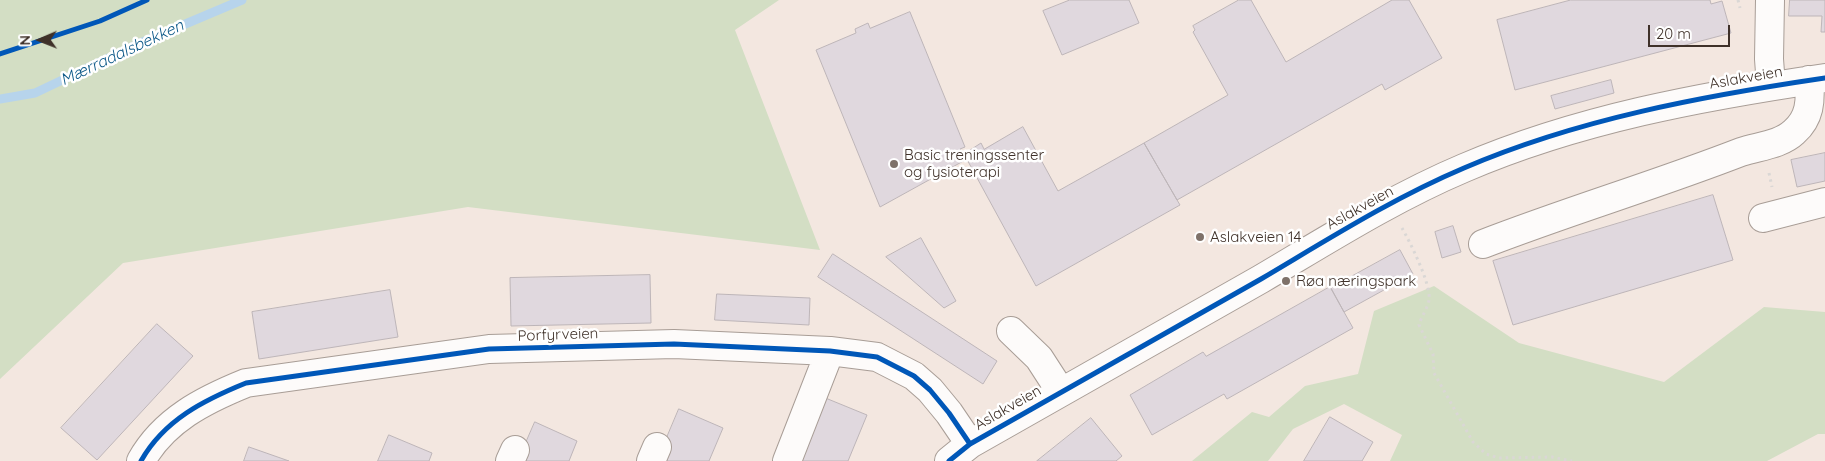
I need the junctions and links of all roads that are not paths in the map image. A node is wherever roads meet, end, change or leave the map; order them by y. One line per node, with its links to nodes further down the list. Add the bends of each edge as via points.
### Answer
1 (1770, 0): 3 (street)
2 (1817, 79): 3 (street, Aslakveien); 6 (street, via 1807,116 1794,132 1780,141)
3 (1772, 86): 9 (street, Aslakveien, via 1648,110 1521,146 1464,168 1388,206)
4 (1825, 202): 5 (street)
5 (1763, 218)
6 (1484, 244)
7 (1011, 331): 9 (street, Aslakveien, via 1040,358)
8 (830, 351): 10 (street, Porfyrveien, via 877,358 914,376 949,413); 11 (street, Porfyrveien, via 674,344 489,349 246,383 213,396 187,412 166,428); 12 (street)
9 (1061, 392): 10 (street, Aslakveien)
10 (959, 453)
11 (141, 461)
12 (787, 461)

